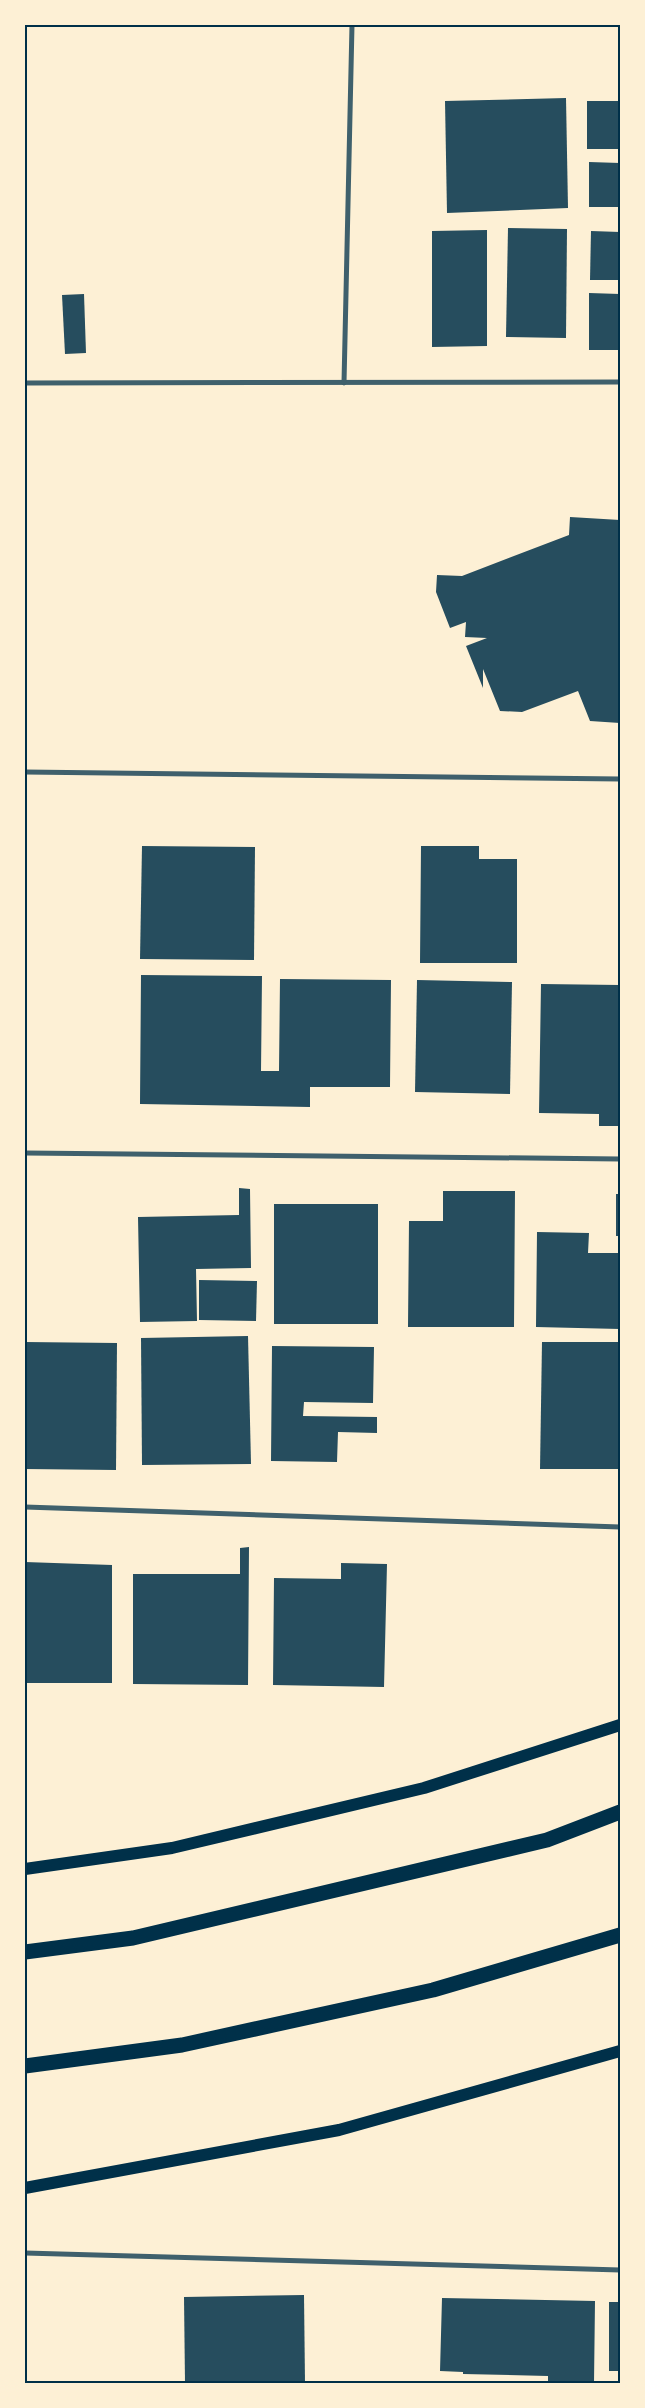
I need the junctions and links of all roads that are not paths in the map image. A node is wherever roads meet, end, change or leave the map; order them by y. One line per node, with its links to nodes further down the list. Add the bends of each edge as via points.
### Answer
1 (352, 25): 4 (street)
2 (620, 382): 4 (street)
3 (25, 383): 4 (street)
4 (344, 383)
5 (25, 772): 6 (street)
6 (620, 779)
7 (25, 1153): 8 (street)
8 (620, 1159)
9 (25, 1506): 10 (street)
10 (620, 1527)
11 (620, 1725): 13 (main road, via 415,1790 172,1848)
12 (620, 1812): 15 (highway, via 547,1840 152,1934)
13 (25, 1869)
14 (620, 1934): 17 (highway, via 433,1990 366,2005 182,2045)
15 (25, 1952)
16 (620, 2051): 18 (main road, via 339,2130)
17 (25, 2066)
18 (25, 2188)
19 (25, 2253): 20 (street)
20 (620, 2270)

